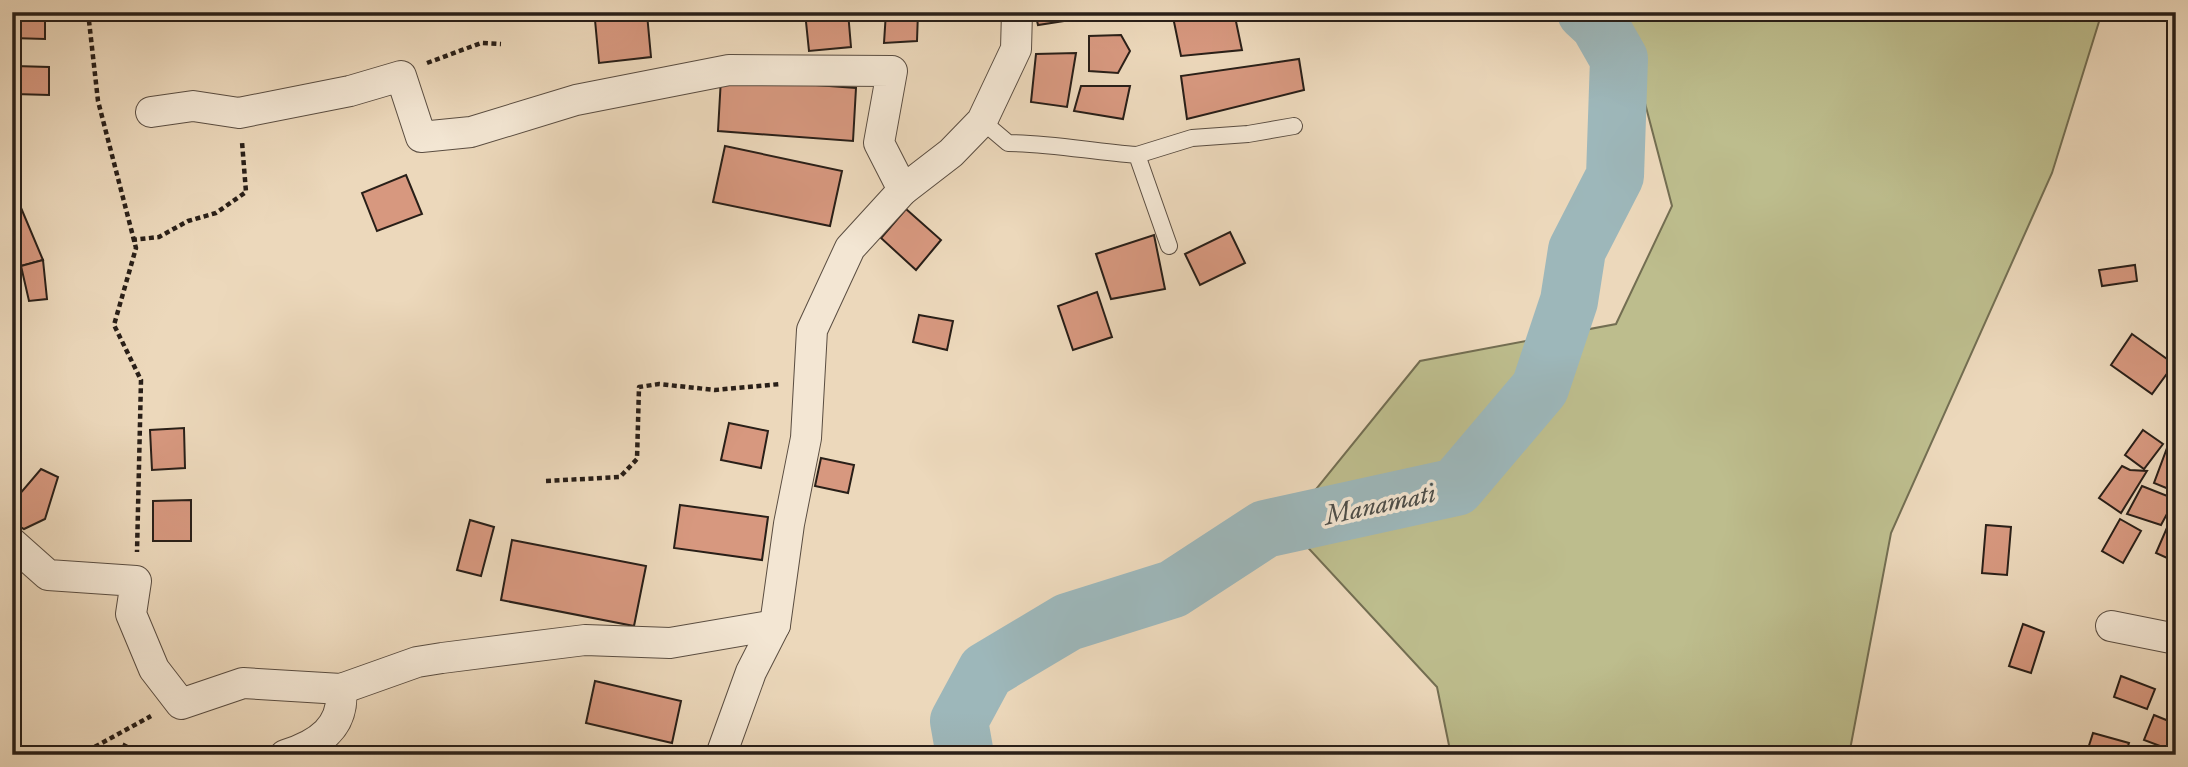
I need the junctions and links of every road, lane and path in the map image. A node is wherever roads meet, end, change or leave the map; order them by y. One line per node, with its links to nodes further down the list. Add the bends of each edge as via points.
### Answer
1 (88, 12): 11 (path, via 98,101)
2 (1017, 12): 7 (street, via 1016,49)
3 (501, 44): 4 (path, via 481,43)
4 (401, 76): 6 (street); 10 (street, via 421,137 471,132 576,100 729,70 892,71 879,144)
5 (151, 112): 6 (street, via 193,106)
6 (239, 113): 11 (path, via 246,192 216,213 159,237)
7 (982, 121): 9 (lane, via 1008,144 1047,143); 10 (street, via 951,153)
8 (1294, 126): 9 (lane, via 1192,138)
9 (1137, 155): 12 (lane)
10 (903, 190): 13 (street, via 850,248 812,330)
11 (132, 240): 16 (path, via 136,248 114,326 141,380)
12 (1169, 246)
13 (809, 381): 14 (path, via 715,390 659,384 639,387 637,459 620,477); 17 (street, via 806,438)
14 (546, 481)
15 (12, 542): 16 (street, via 48,575)
16 (136, 581): 21 (street, via 131,614 154,669)
17 (775, 625): 20 (street, via 670,643 585,640 442,658 417,662); 24 (street, via 751,672)
18 (2111, 626): 19 (street)
19 (2176, 639)
20 (341, 690): 21 (street, via 243,683); 23 (street, via 343,705 333,729 312,747)
21 (181, 704): 22 (path, via 127,727)
22 (80, 755)
23 (285, 755)
24 (721, 755)

